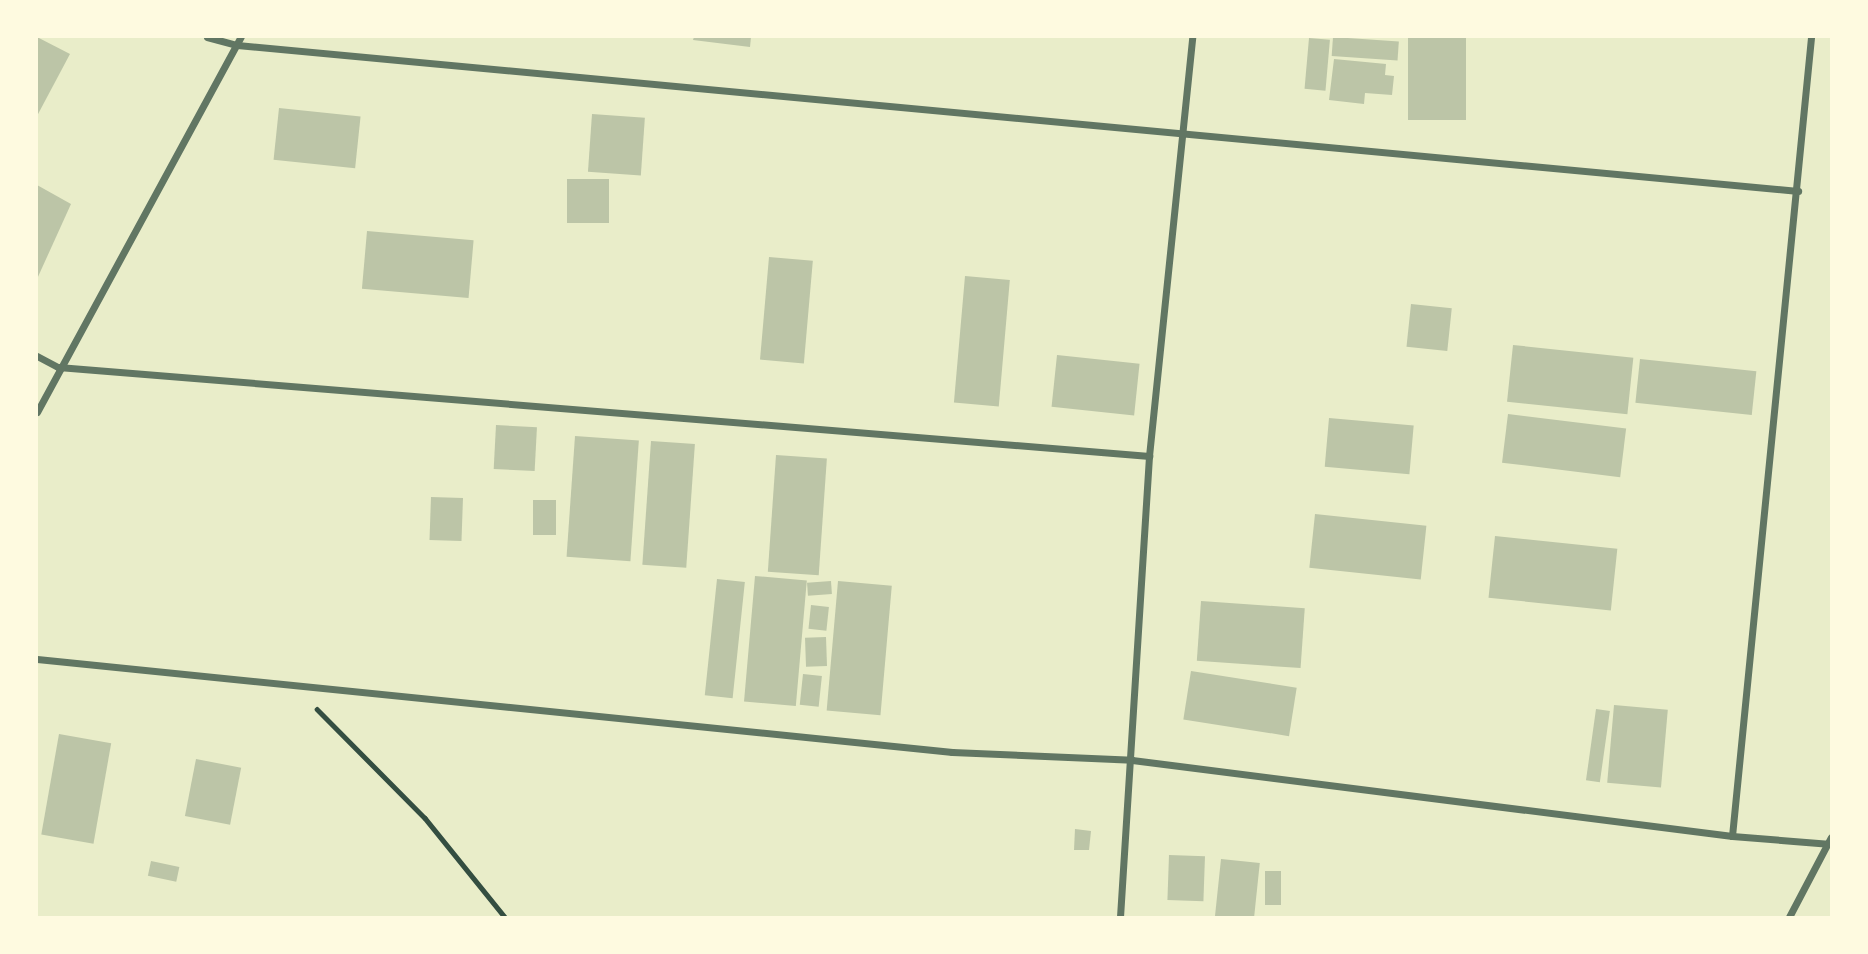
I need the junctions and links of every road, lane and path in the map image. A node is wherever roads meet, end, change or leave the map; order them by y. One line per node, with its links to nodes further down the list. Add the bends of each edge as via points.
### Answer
1 (207, 37): 5 (street)
2 (242, 37): 5 (street)
3 (1192, 37): 6 (street)
4 (1811, 37): 7 (street)
5 (237, 46): 6 (street); 9 (street)
6 (1183, 134): 7 (street); 11 (street)
7 (1798, 191): 15 (street)
8 (37, 356): 9 (street)
9 (58, 367): 10 (street); 11 (street)
10 (37, 412)
11 (1149, 456): 14 (street)
12 (37, 659): 13 (street)
13 (294, 685): 14 (street, via 952,752); 17 (path, via 425,818)
14 (1132, 760): 15 (street); 18 (street)
15 (1732, 836): 16 (street)
16 (1830, 841): 19 (street)
17 (505, 917)
18 (1120, 917)
19 (1789, 917)

